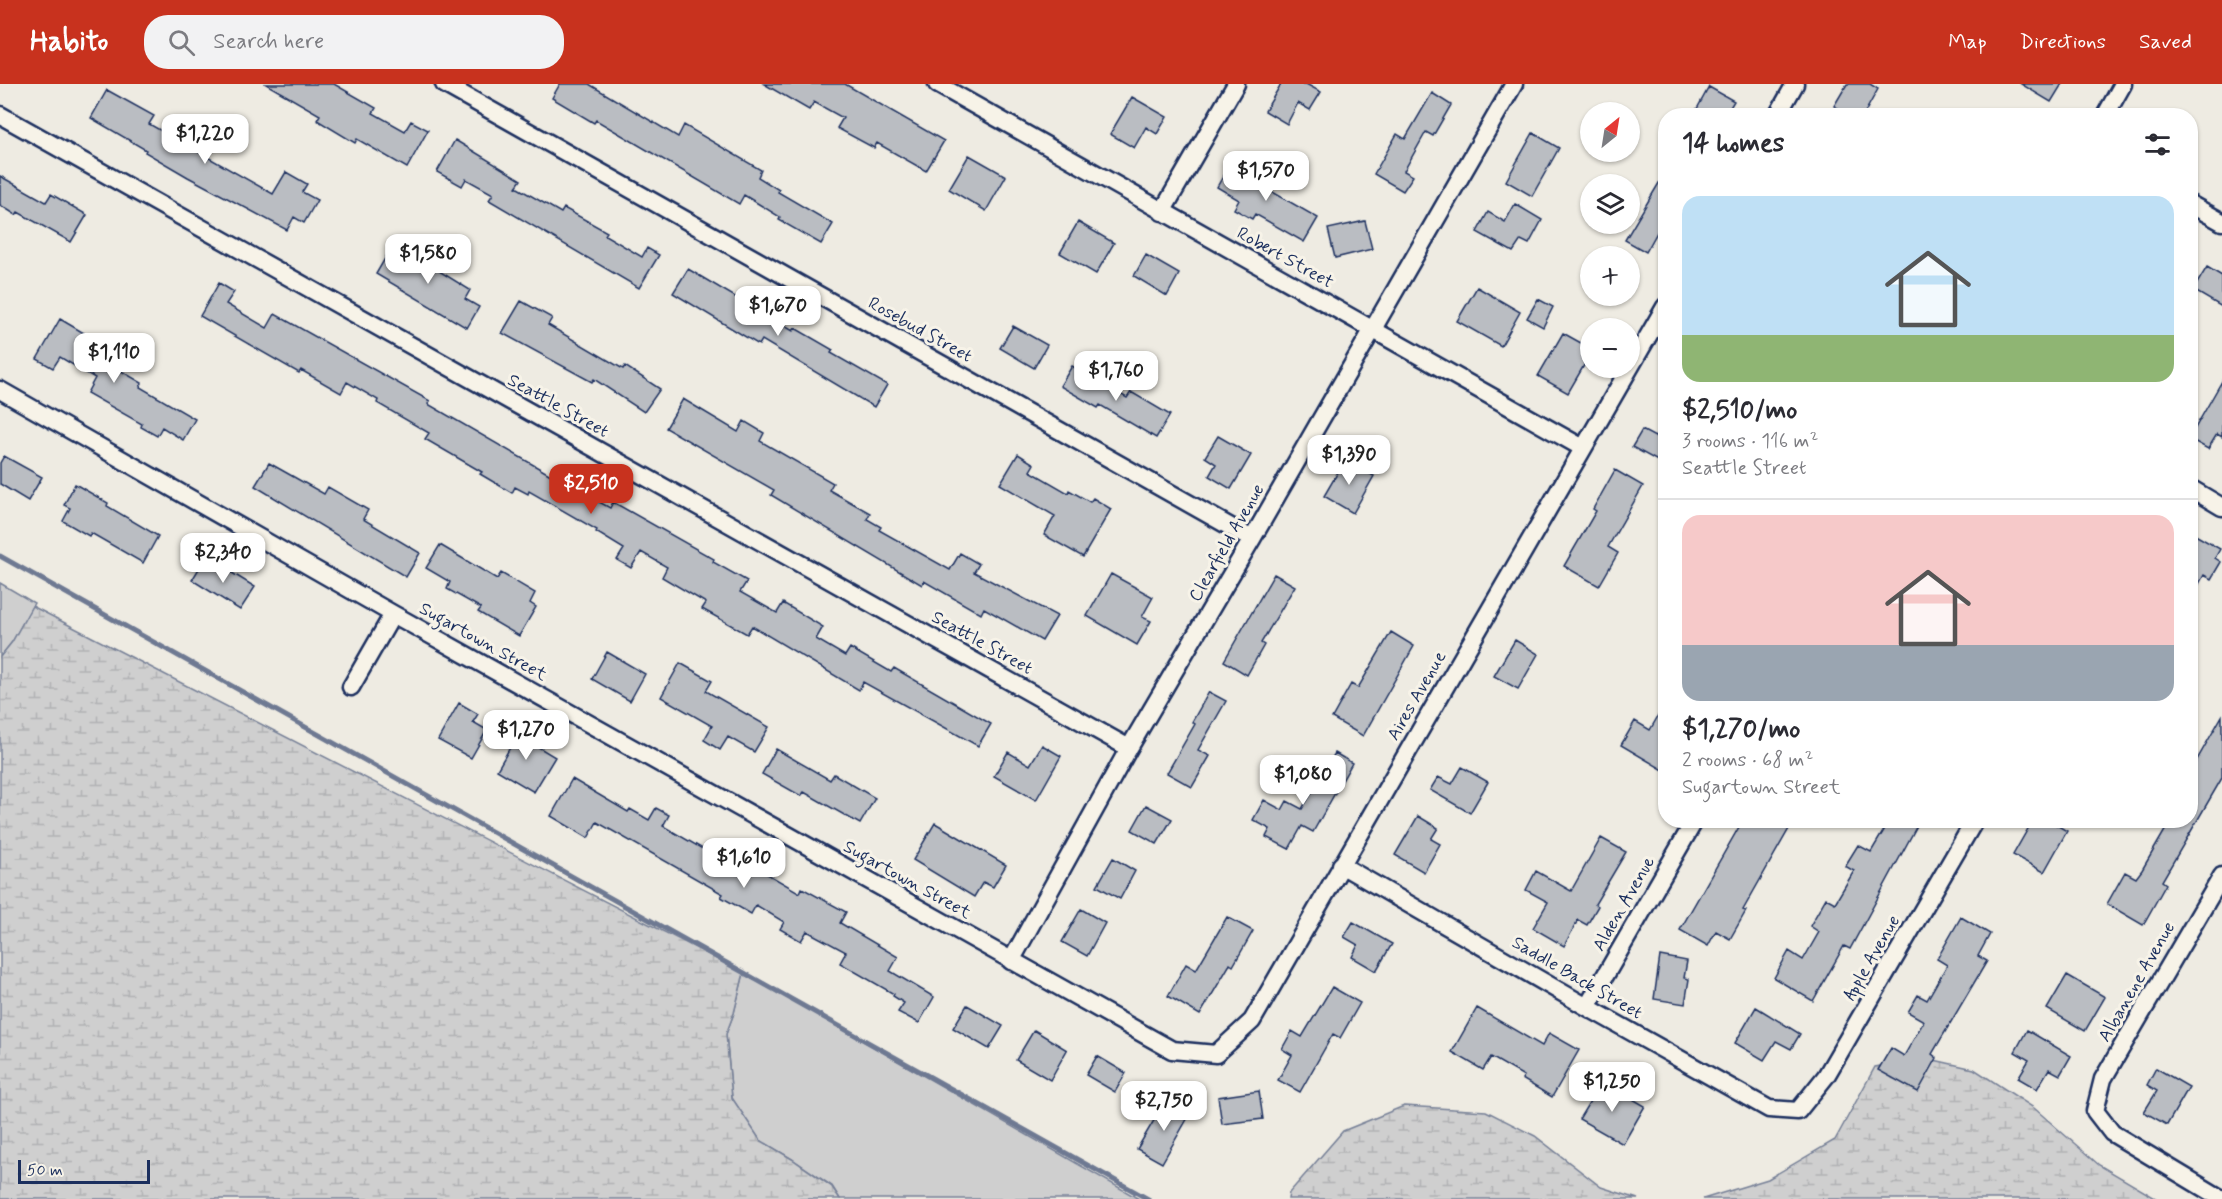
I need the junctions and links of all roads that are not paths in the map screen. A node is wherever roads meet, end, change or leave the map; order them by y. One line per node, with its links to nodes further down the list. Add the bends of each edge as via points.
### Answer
1 (444, 84): 20 (street, Rosebud Street)
2 (937, 84): 7 (street, Robert Street)
3 (1236, 84): 12 (street)
4 (1514, 84): 15 (street, Clearfield Avenue)
5 (1795, 84): 8 (street)
6 (2123, 84): 9 (street)
7 (955, 88): 12 (street, Robert Street)
8 (1782, 108)
9 (2110, 108)
10 (0, 115): 23 (street, Seattle Street)
11 (2198, 208): 13 (street)
12 (1162, 212): 15 (street, Robert Street)
13 (2222, 222)
14 (1658, 319): 17 (street, Aires Avenue)
15 (1373, 329): 17 (street, Robert Street); 20 (street, Clearfield Avenue)
16 (0, 390): 21 (street, Sugartown Street)
17 (1583, 448): 26 (street, Aires Avenue)
18 (2198, 493): 19 (street)
19 (2222, 507)
20 (1252, 539): 23 (street, Clearfield Avenue)
21 (393, 614): 22 (street); 28 (street, Sugartown Street)
22 (351, 687)
23 (1128, 748): 28 (street, Clearfield Avenue)
24 (1690, 828): 29 (street, Alden Avenue)
25 (1970, 828): 30 (street, Apple Avenue, via 1826,1076)
26 (1341, 865): 28 (street, Aires Avenue, via 1252,1020 1216,1054 1172,1050); 29 (street, Saddle Back Street)
27 (2222, 876): 31 (street, Albanene Avenue, via 2103,1079 2095,1111 2112,1132)
28 (1011, 961)
29 (1587, 1007): 30 (street, Saddle Back Street, via 1769,1109)
30 (1798, 1111)
31 (2222, 1199)

